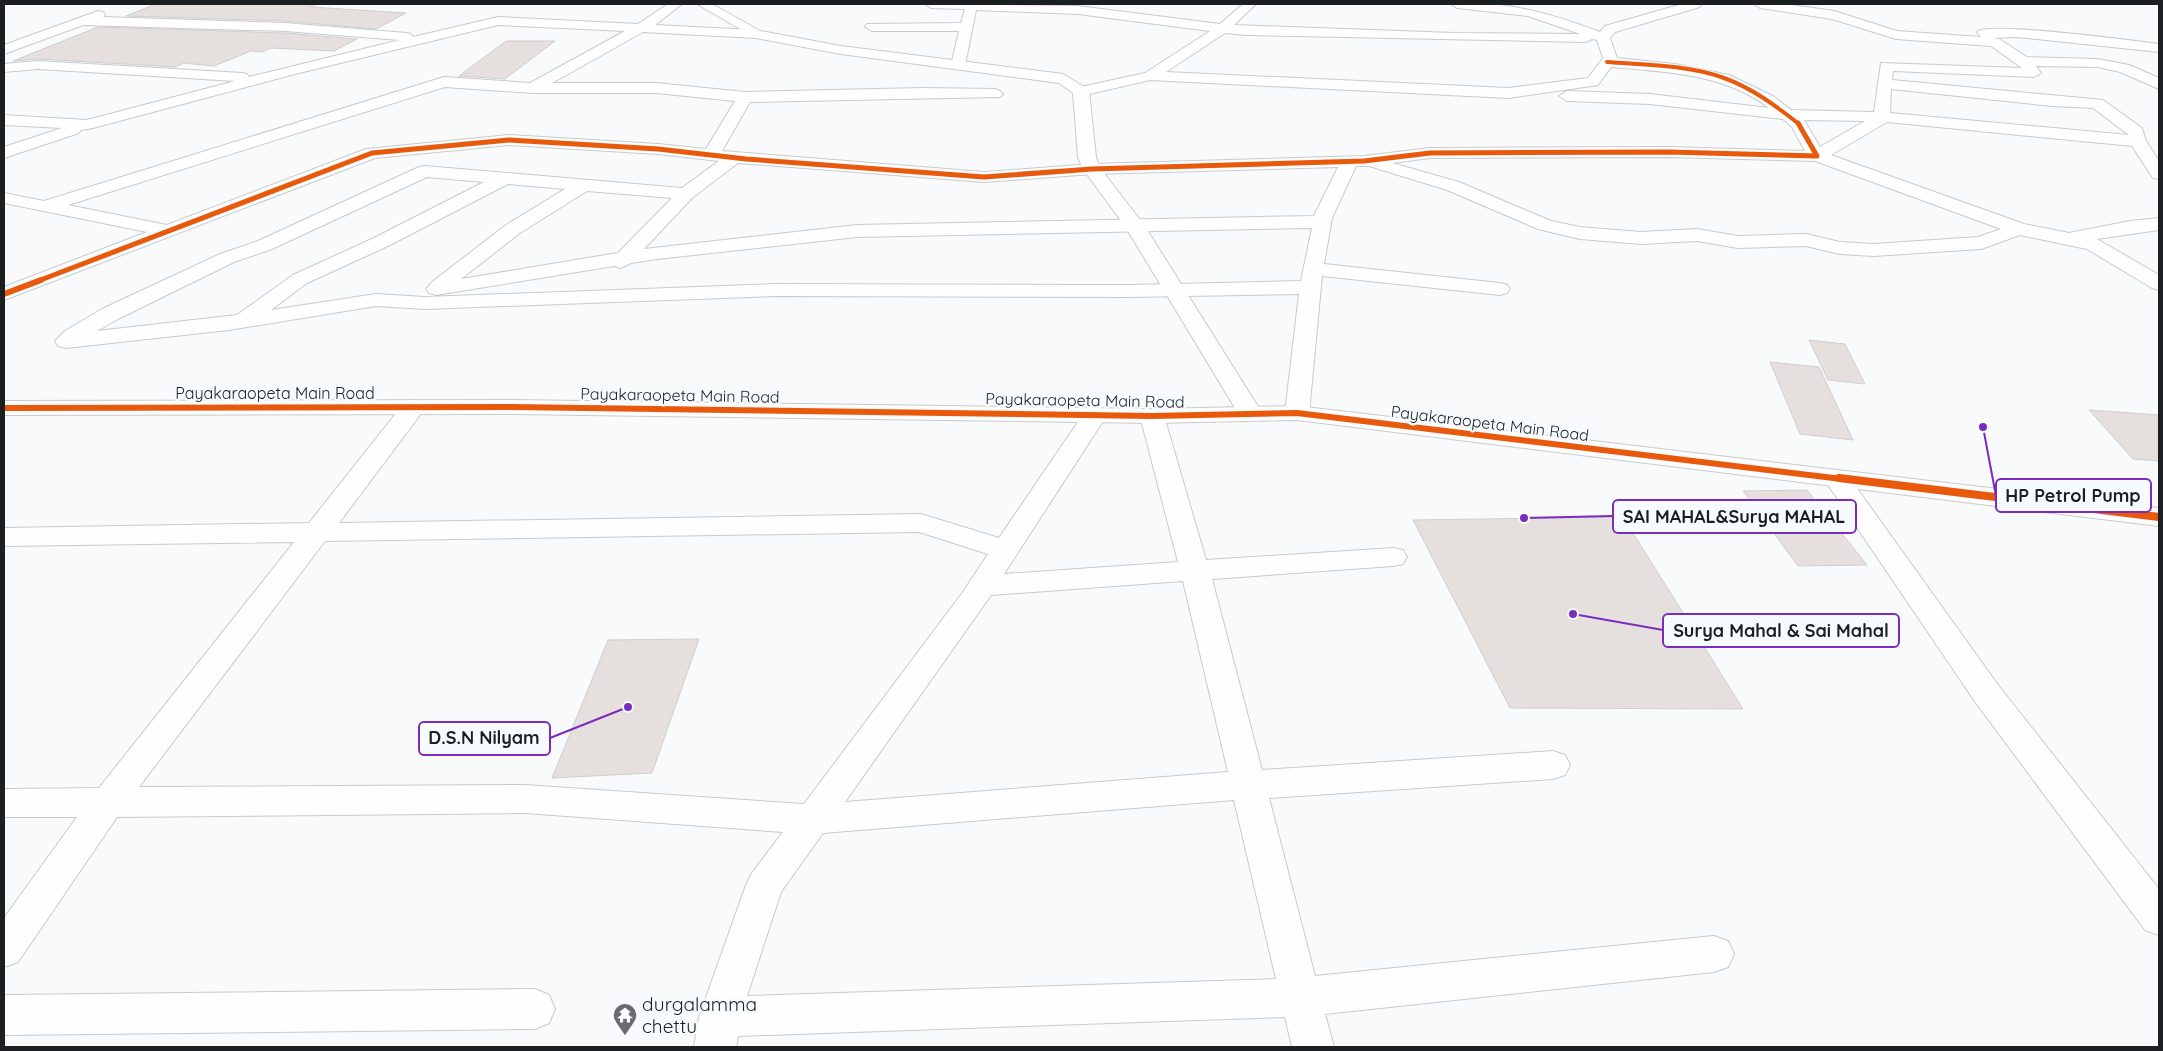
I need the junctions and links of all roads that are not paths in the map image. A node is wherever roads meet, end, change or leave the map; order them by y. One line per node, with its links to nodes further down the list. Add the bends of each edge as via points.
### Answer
1 (676, 4): 13 (street)
2 (703, 4): 15 (street)
3 (932, 4): 8 (street)
4 (1250, 4): 14 (street)
5 (1457, 4): 16 (street, via 1528,12)
6 (1695, 4): 16 (street, via 1610,29)
7 (1760, 4): 18 (street, via 1834,16 1896,35)
8 (972, 6): 12 (street); 14 (street, via 1078,10)
9 (114, 7): 10 (street)
10 (82, 21): 17 (street, via 234,25); 20 (street)
11 (872, 27): 12 (street)
12 (966, 27): 23 (street)
13 (641, 28): 15 (street); 17 (street, via 498,21); 29 (street)
14 (1222, 28): 16 (street, via 1444,37); 25 (street)
15 (756, 34): 23 (street, via 841,50)
16 (1603, 38): 22 (street, via 1610,58)
17 (423, 39): 26 (street)
18 (1994, 42): 19 (street, via 1984,32); 21 (street)
19 (2159, 48)
20 (4, 50)
21 (2024, 61): 27 (street, via 2034,73 1886,66); 28 (street, via 2107,64)
22 (1607, 62): 31 (street, via 1593,82); 34 (street, via 1675,68 1724,78 1767,99)
23 (958, 65): 30 (street, via 1063,80)
24 (4, 68): 26 (street, via 38,65)
25 (1150, 76): 30 (street); 31 (street)
26 (261, 79): 37 (street)
27 (1884, 84): 35 (street); 38 (street, via 2096,103 2136,131)
28 (2159, 84)
29 (533, 88): 33 (street, via 656,88); 50 (street, via 444,82)
30 (1081, 91): 44 (street, via 1087,158)
31 (1508, 93): 34 (street, via 1650,99)
32 (995, 94): 33 (street)
33 (744, 97): 40 (street)
34 (1787, 114): 35 (street); 41 (street, via 1799,124)
35 (1881, 117): 38 (street); 41 (street)
36 (4, 120): 37 (street)
37 (87, 125): 39 (street)
38 (2138, 142): 45 (street)
39 (4, 153)
40 (711, 155): 42 (street); 55 (street, via 509,140 372,153)
41 (1817, 156): 43 (street, via 1430,152); 54 (street)
42 (734, 158): 44 (street, via 984,177); 48 (street)
43 (1357, 161): 44 (street); 51 (street); 54 (street, via 1453,186 1545,225 1580,233 1641,238 1697,234 1738,242 1806,240 1840,248 1874,250 1981,243)
44 (1092, 169): 53 (street)
45 (2159, 174)
46 (505, 178): 47 (street); 66 (street, via 382,242 300,279); 66 (street, via 425,171 264,245 227,258 110,314 66,341)
47 (584, 184): 48 (street); 60 (street, via 513,229)
48 (686, 194): 57 (street)
49 (4, 198): 50 (street)
50 (46, 206): 55 (street)
51 (1323, 222): 53 (street); 58 (street)
52 (2159, 224): 56 (street)
53 (1134, 225): 57 (street, via 856,231); 61 (street)
54 (2019, 229): 56 (street)
55 (168, 231): 63 (street)
56 (2070, 239): 59 (street, via 2093,244)
57 (626, 258): 60 (street); 64 (street)
58 (1312, 278): 61 (street); 62 (street); 70 (street)
59 (2159, 284)
60 (436, 289): 65 (street)
61 (1175, 289): 64 (street, via 777,290); 69 (street)
62 (1500, 289)
63 (4, 294)
64 (588, 298): 65 (street)
65 (376, 300): 66 (street)
66 (242, 321)
67 (414, 407): 68 (street, Payakaraopeta Main Road); 71 (street, Payakaraopeta Main Road); 75 (street)
68 (4, 408)
69 (1250, 413): 70 (street, Payakaraopeta Main Road); 72 (street, Payakaraopeta Main Road)
70 (1297, 413): 73 (street, Payakaraopeta Main Road)
71 (1095, 415): 72 (street, Payakaraopeta Main Road); 77 (street)
72 (1152, 416): 79 (street)
73 (1837, 479): 74 (street, Payakaraopeta Main Road); 86 (street, via 1987,694)
74 (2159, 517)
75 (316, 532): 76 (street); 77 (street, via 921,523); 84 (street)
76 (4, 537)
77 (1005, 550): 80 (street)
78 (1393, 557): 79 (street)
79 (1194, 571): 80 (street); 82 (street)
80 (981, 586): 85 (street)
81 (1553, 765): 82 (street)
82 (1248, 785): 85 (street); 89 (street)
83 (4, 802): 84 (street)
84 (108, 802): 85 (street, via 525,799); 87 (street)
85 (813, 819): 92 (street, via 766,885)
86 (2159, 918)
87 (4, 949)
88 (1714, 954): 89 (street)
89 (1301, 997): 92 (street); 93 (street)
90 (535, 1009): 91 (street)
91 (4, 1015)
92 (717, 1032)
93 (1313, 1047)

